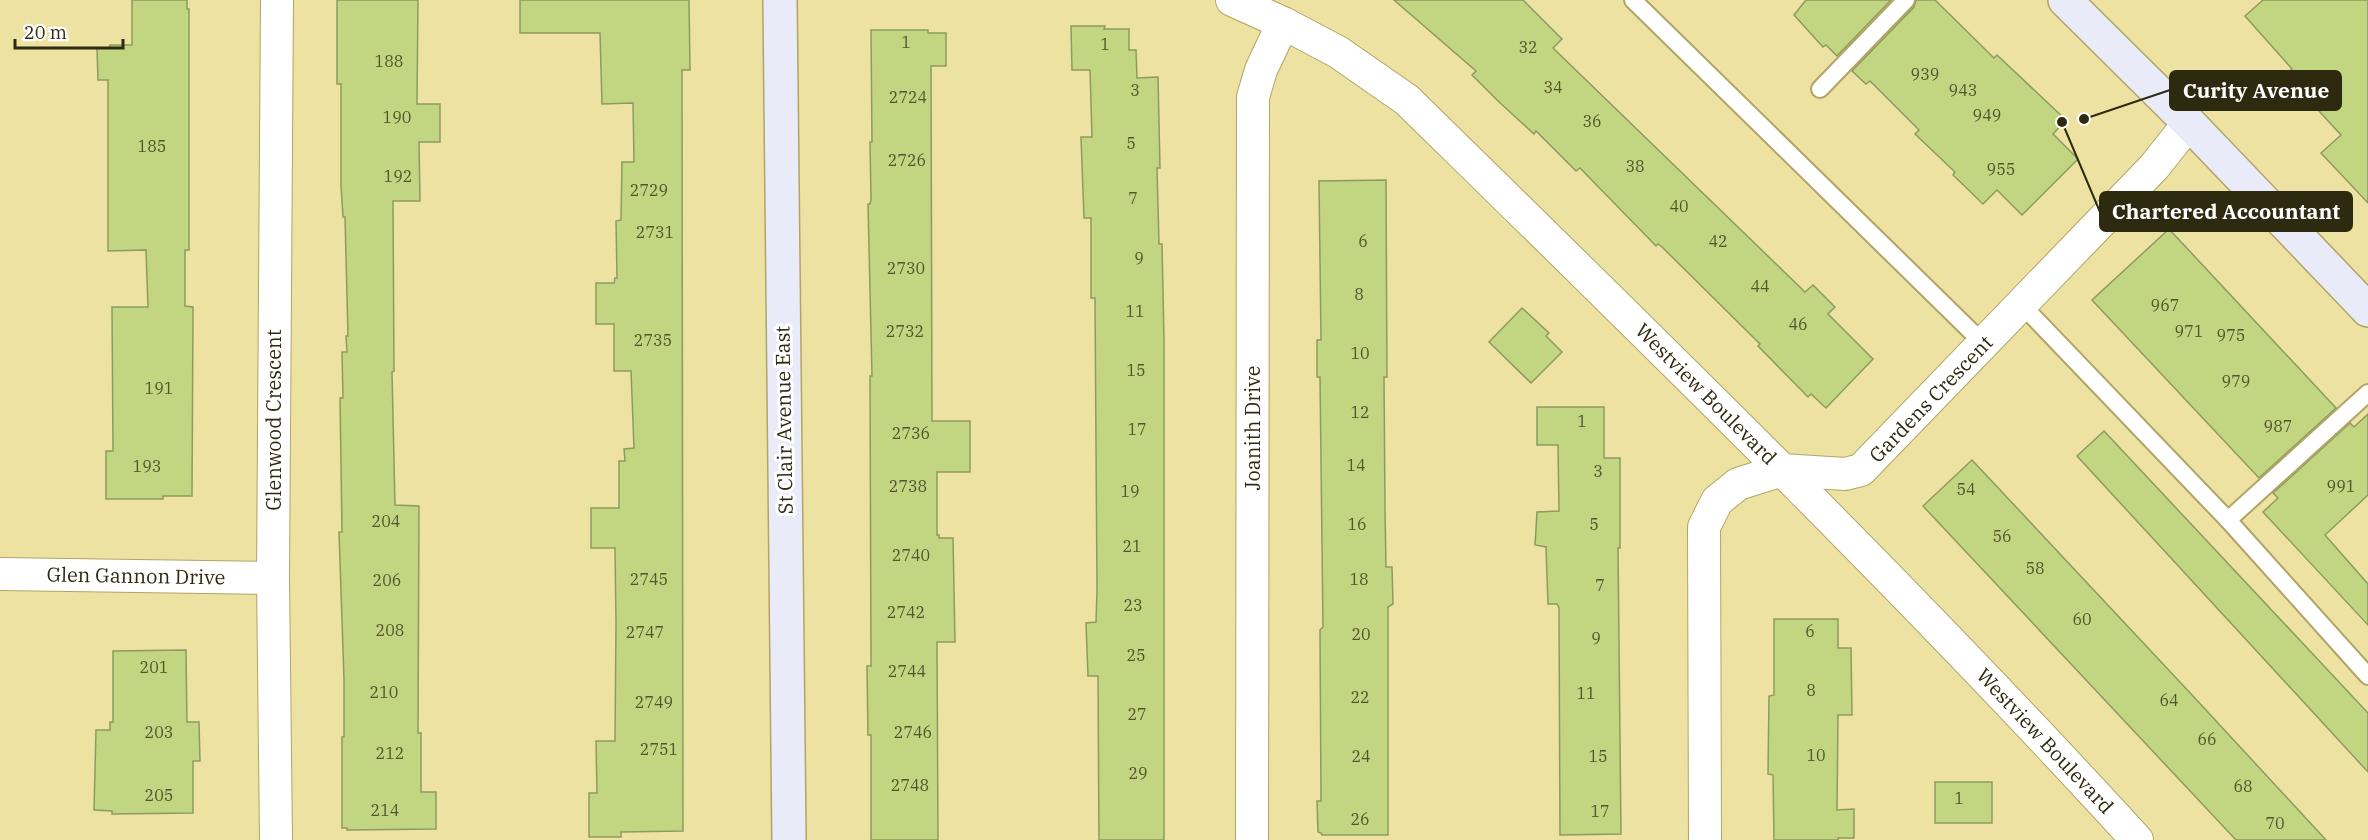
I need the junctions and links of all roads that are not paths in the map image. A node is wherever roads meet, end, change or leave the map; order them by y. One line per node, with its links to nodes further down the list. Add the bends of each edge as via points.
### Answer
1 (277, 0): 17 (street, Glenwood Crescent)
2 (780, 0): 20 (main road, St Clair Avenue East)
3 (1232, 0): 7 (street, Westview Boulevard)
4 (1633, 0): 12 (lane)
5 (1906, 0): 8 (lane)
6 (2065, 0): 9 (main road)
7 (1283, 23): 14 (street, Westview Boulevard, via 1338,52 1407,100); 21 (street, Joanith Drive, via 1253,97)
8 (1820, 88)
9 (2189, 123): 10 (main road); 11 (street, Gardens Crescent, via 2154,167)
10 (2365, 300)
11 (2022, 305): 12 (street, Gardens Crescent); 15 (lane)
12 (1984, 344): 14 (street, Gardens Crescent, via 1861,470 1845,474)
13 (2368, 393): 15 (lane)
14 (1782, 470): 22 (street, Gardens Crescent, via 1738,484 1717,501 1704,527); 23 (street, Westview Boulevard, via 2028,721)
15 (2228, 520): 18 (lane)
16 (0, 574): 17 (street, Glen Gannon Drive)
17 (273, 579): 19 (street, Glenwood Crescent)
18 (2368, 676)
19 (276, 840)
20 (789, 840)
21 (1252, 840)
22 (1705, 840)
23 (2137, 840)

